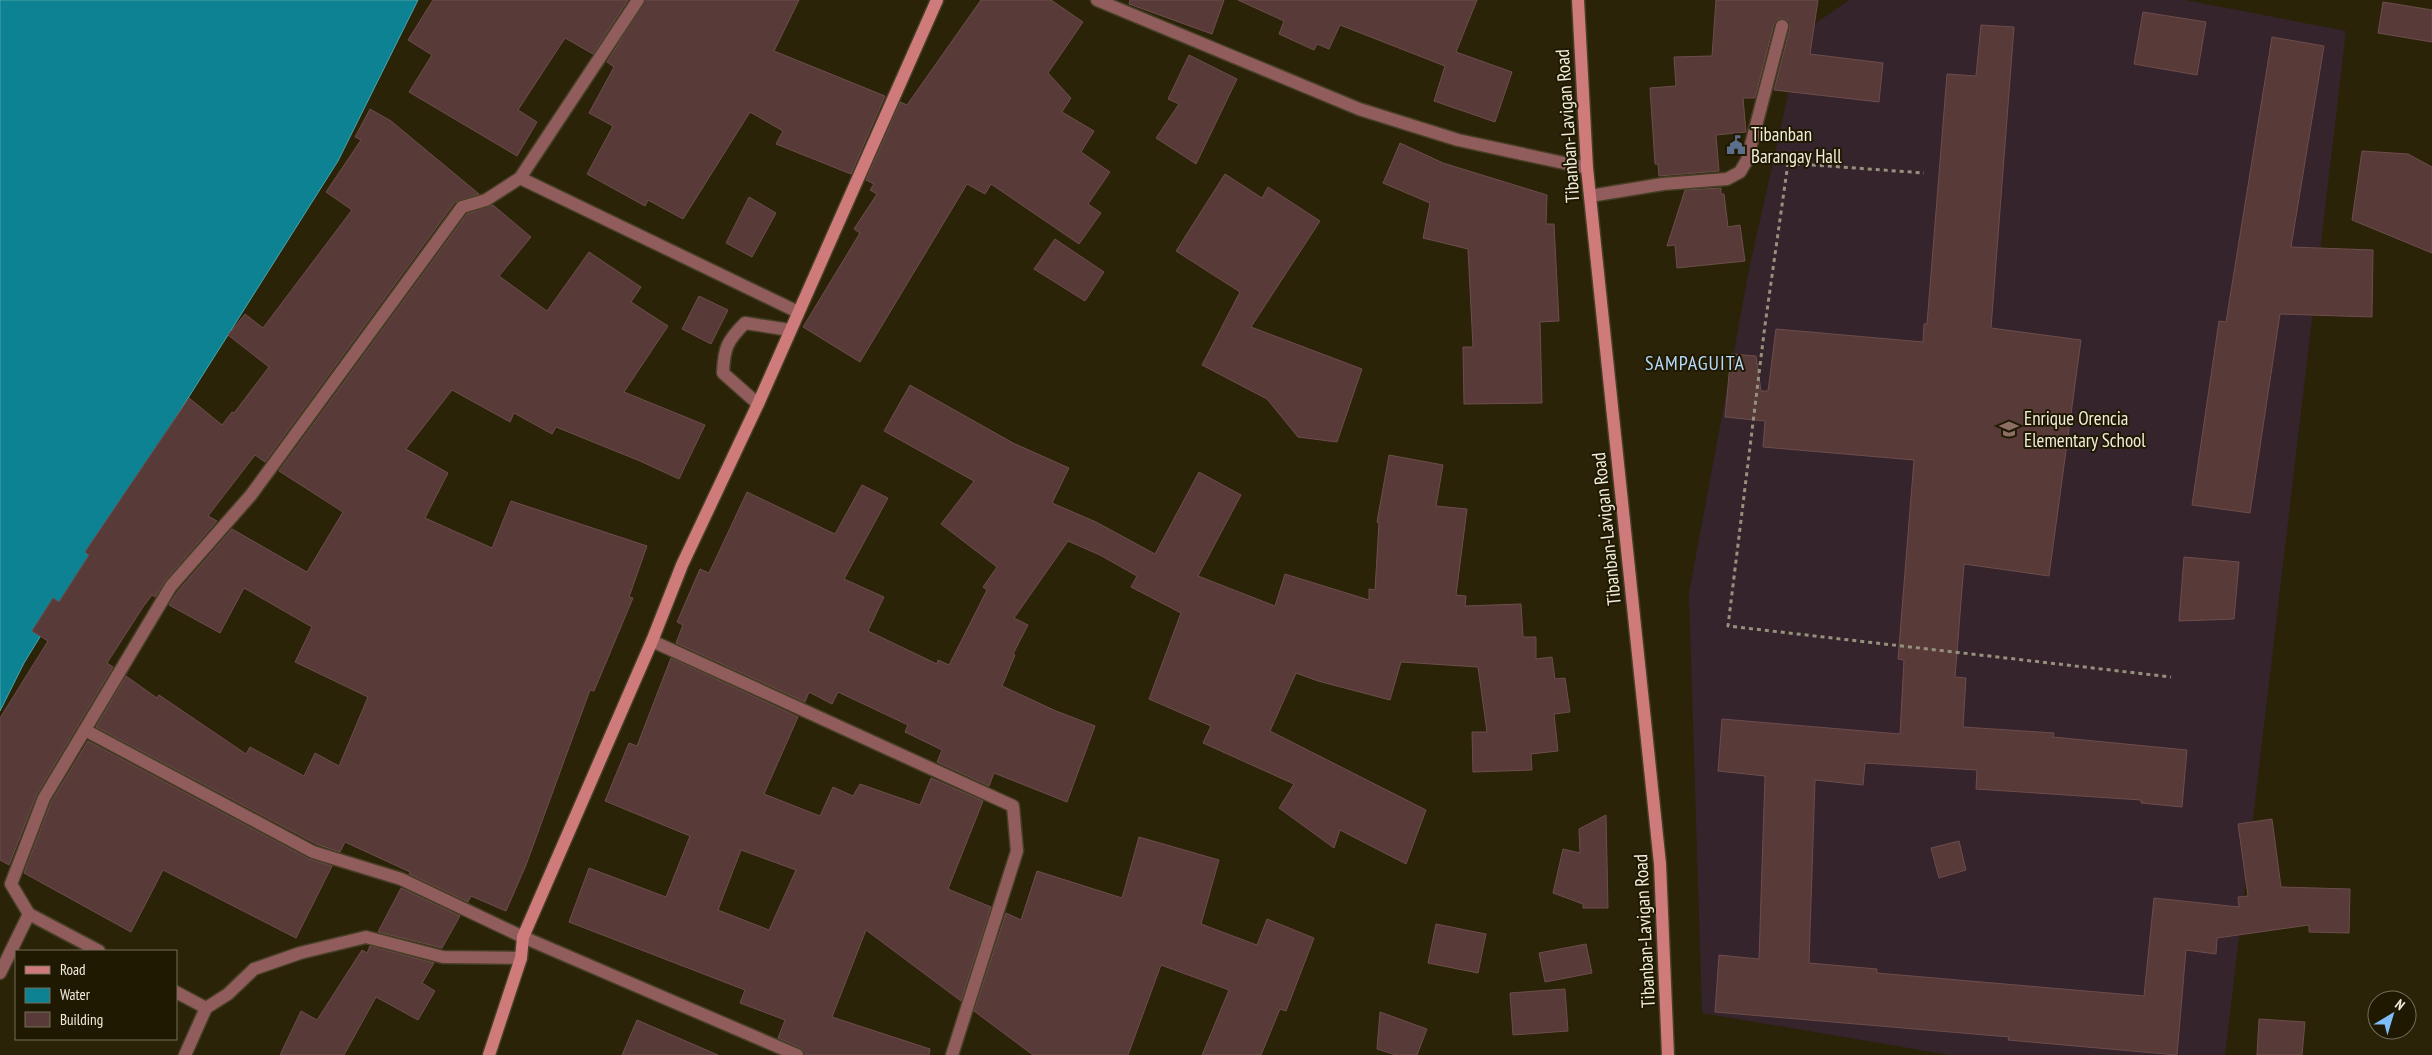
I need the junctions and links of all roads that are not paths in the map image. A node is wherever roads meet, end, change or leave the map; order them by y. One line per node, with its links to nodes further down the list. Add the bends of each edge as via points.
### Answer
1 (638, 0): 7 (street)
2 (937, 0): 9 (street)
3 (1097, 0): 6 (street, via 1359,109 1458,140)
4 (1578, 0): 6 (street, Tibanban-Lavigan Road)
5 (1782, 26): 8 (street, via 1747,160 1740,172 1726,179 1663,184)
6 (1587, 168): 8 (street, Tibanban-Lavigan Road)
7 (520, 178): 9 (street); 13 (street, via 486,200 462,206 256,488 171,586)
8 (1590, 196): 25 (street, Tibanban-Lavigan Road, via 1660,864)
9 (798, 312): 10 (street)
10 (790, 330): 11 (street); 11 (street, via 745,323 733,334 724,350 723,374)
11 (758, 404): 12 (street, via 682,565)
12 (652, 641): 15 (street); 24 (street, via 1013,806 1017,851)
13 (85, 730): 14 (street, via 44,798 11,884); 15 (street, via 313,852 401,879)
14 (29, 914): 16 (street); 18 (street)
15 (523, 937): 17 (street); 23 (street)
16 (97, 950)
17 (521, 958): 20 (street, via 442,957 366,937 300,953 254,969 228,994); 22 (street)
18 (0, 973)
19 (178, 993): 20 (street)
20 (206, 1008): 21 (street)
21 (185, 1055)
22 (489, 1055)
23 (797, 1055)
24 (952, 1055)
25 (1668, 1055)

